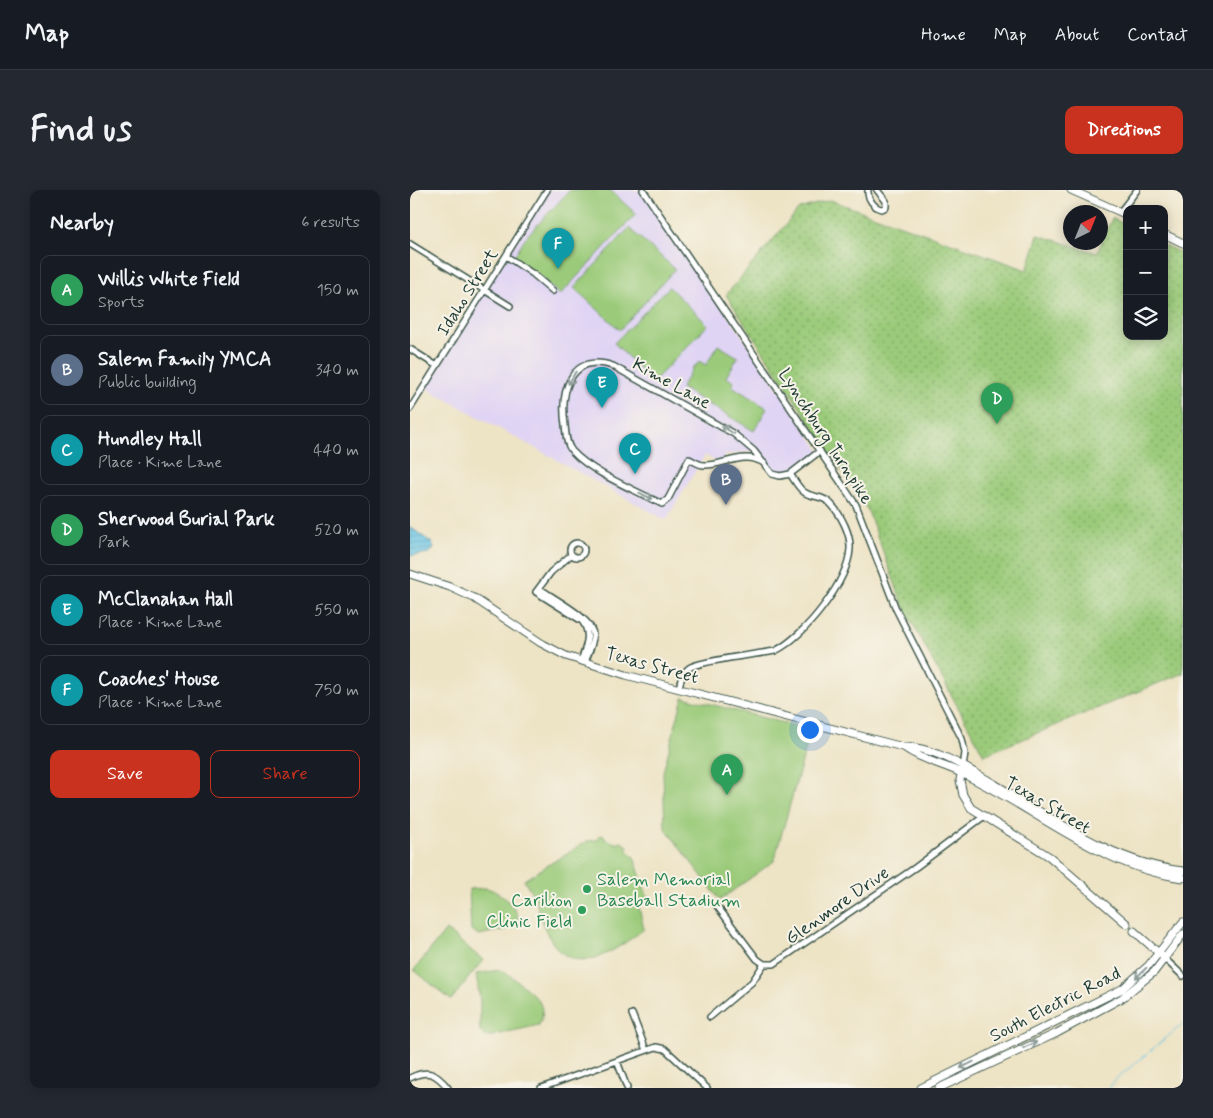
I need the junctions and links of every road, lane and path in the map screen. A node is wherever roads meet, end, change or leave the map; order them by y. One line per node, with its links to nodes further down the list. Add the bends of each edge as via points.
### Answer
1 (547, 190): 12 (street, Idaho Street)
2 (643, 190): 20 (street, Lynchburg Turnpike)
3 (868, 190): 4 (street, via 874,206 882,209 886,207 886,201)
4 (877, 190)
5 (1071, 190): 8 (main road)
6 (1138, 190): 7 (street)
7 (1128, 205)
8 (1123, 213)
9 (1168, 236): 10 (main road)
10 (1183, 243)
11 (410, 244): 13 (street)
12 (506, 256): 13 (street, Idaho Street); 14 (street)
13 (485, 290): 15 (street); 17 (street, Idaho Street)
14 (553, 291)
15 (510, 306)
16 (410, 349): 17 (street)
17 (437, 366): 18 (street, Idaho Street)
18 (412, 402): 19 (street, Idaho Street)
19 (410, 410)
20 (820, 451): 22 (street); 27 (street, Lynchburg Turnpike, via 861,516 896,609 962,739 966,752)
21 (764, 463): 21 (street, Kime Lane, one-way to 21, via 734,434 613,366 596,362 583,365 568,383 564,420 572,451 609,476 662,504 668,499 689,459 706,465 747,457); 22 (street, Kime Lane, via 772,474)
22 (790, 474): 26 (street, via 801,490 831,504 843,522 850,550 843,574 826,602 788,643 775,651 697,664 684,672)
23 (571, 555): 25 (street, via 551,572 538,590 583,616 590,625 593,634)
24 (410, 574): 25 (main road, Texas Street, via 474,598 541,643)
25 (583, 662): 26 (main road, Texas Street)
26 (679, 689): 27 (main road, Texas Street, via 917,748)
27 (962, 770): 28 (main road, Lynchburg Turnpike, via 962,789 968,805); 29 (main road, Texas Street, via 1119,855); 30 (main road, Texas Street, via 1102,853 1148,870)
28 (983, 817): 33 (main road, Lynchburg Turnpike, via 1050,857); 38 (street, Glenmore Drive, via 778,962)
29 (1183, 871)
30 (1183, 878)
31 (717, 906): 38 (street)
32 (1183, 922): 36 (main road, South Electric Road)
33 (1127, 924)
34 (1134, 931): 36 (main road)
35 (1183, 934): 37 (main road, South Electric Road)
36 (1158, 954): 37 (main road); 50 (main road, South Electric Road, one-way to 50, via 1138,976 1109,997)
37 (1165, 959): 39 (street); 51 (main road, South Electric Road, one-way to 37, via 1111,1004 1147,980)
38 (764, 964): 41 (street, via 752,982)
39 (1183, 976)
40 (632, 1014): 42 (street)
41 (710, 1017)
42 (646, 1050): 43 (street); 49 (street, via 664,1048)
43 (617, 1061): 45 (street); 48 (street)
44 (410, 1078): 46 (street, via 425,1072 432,1073 440,1077)
45 (551, 1086): 47 (street)
46 (448, 1088)
47 (541, 1088)
48 (627, 1088)
49 (707, 1088)
50 (921, 1088)
51 (939, 1088)

